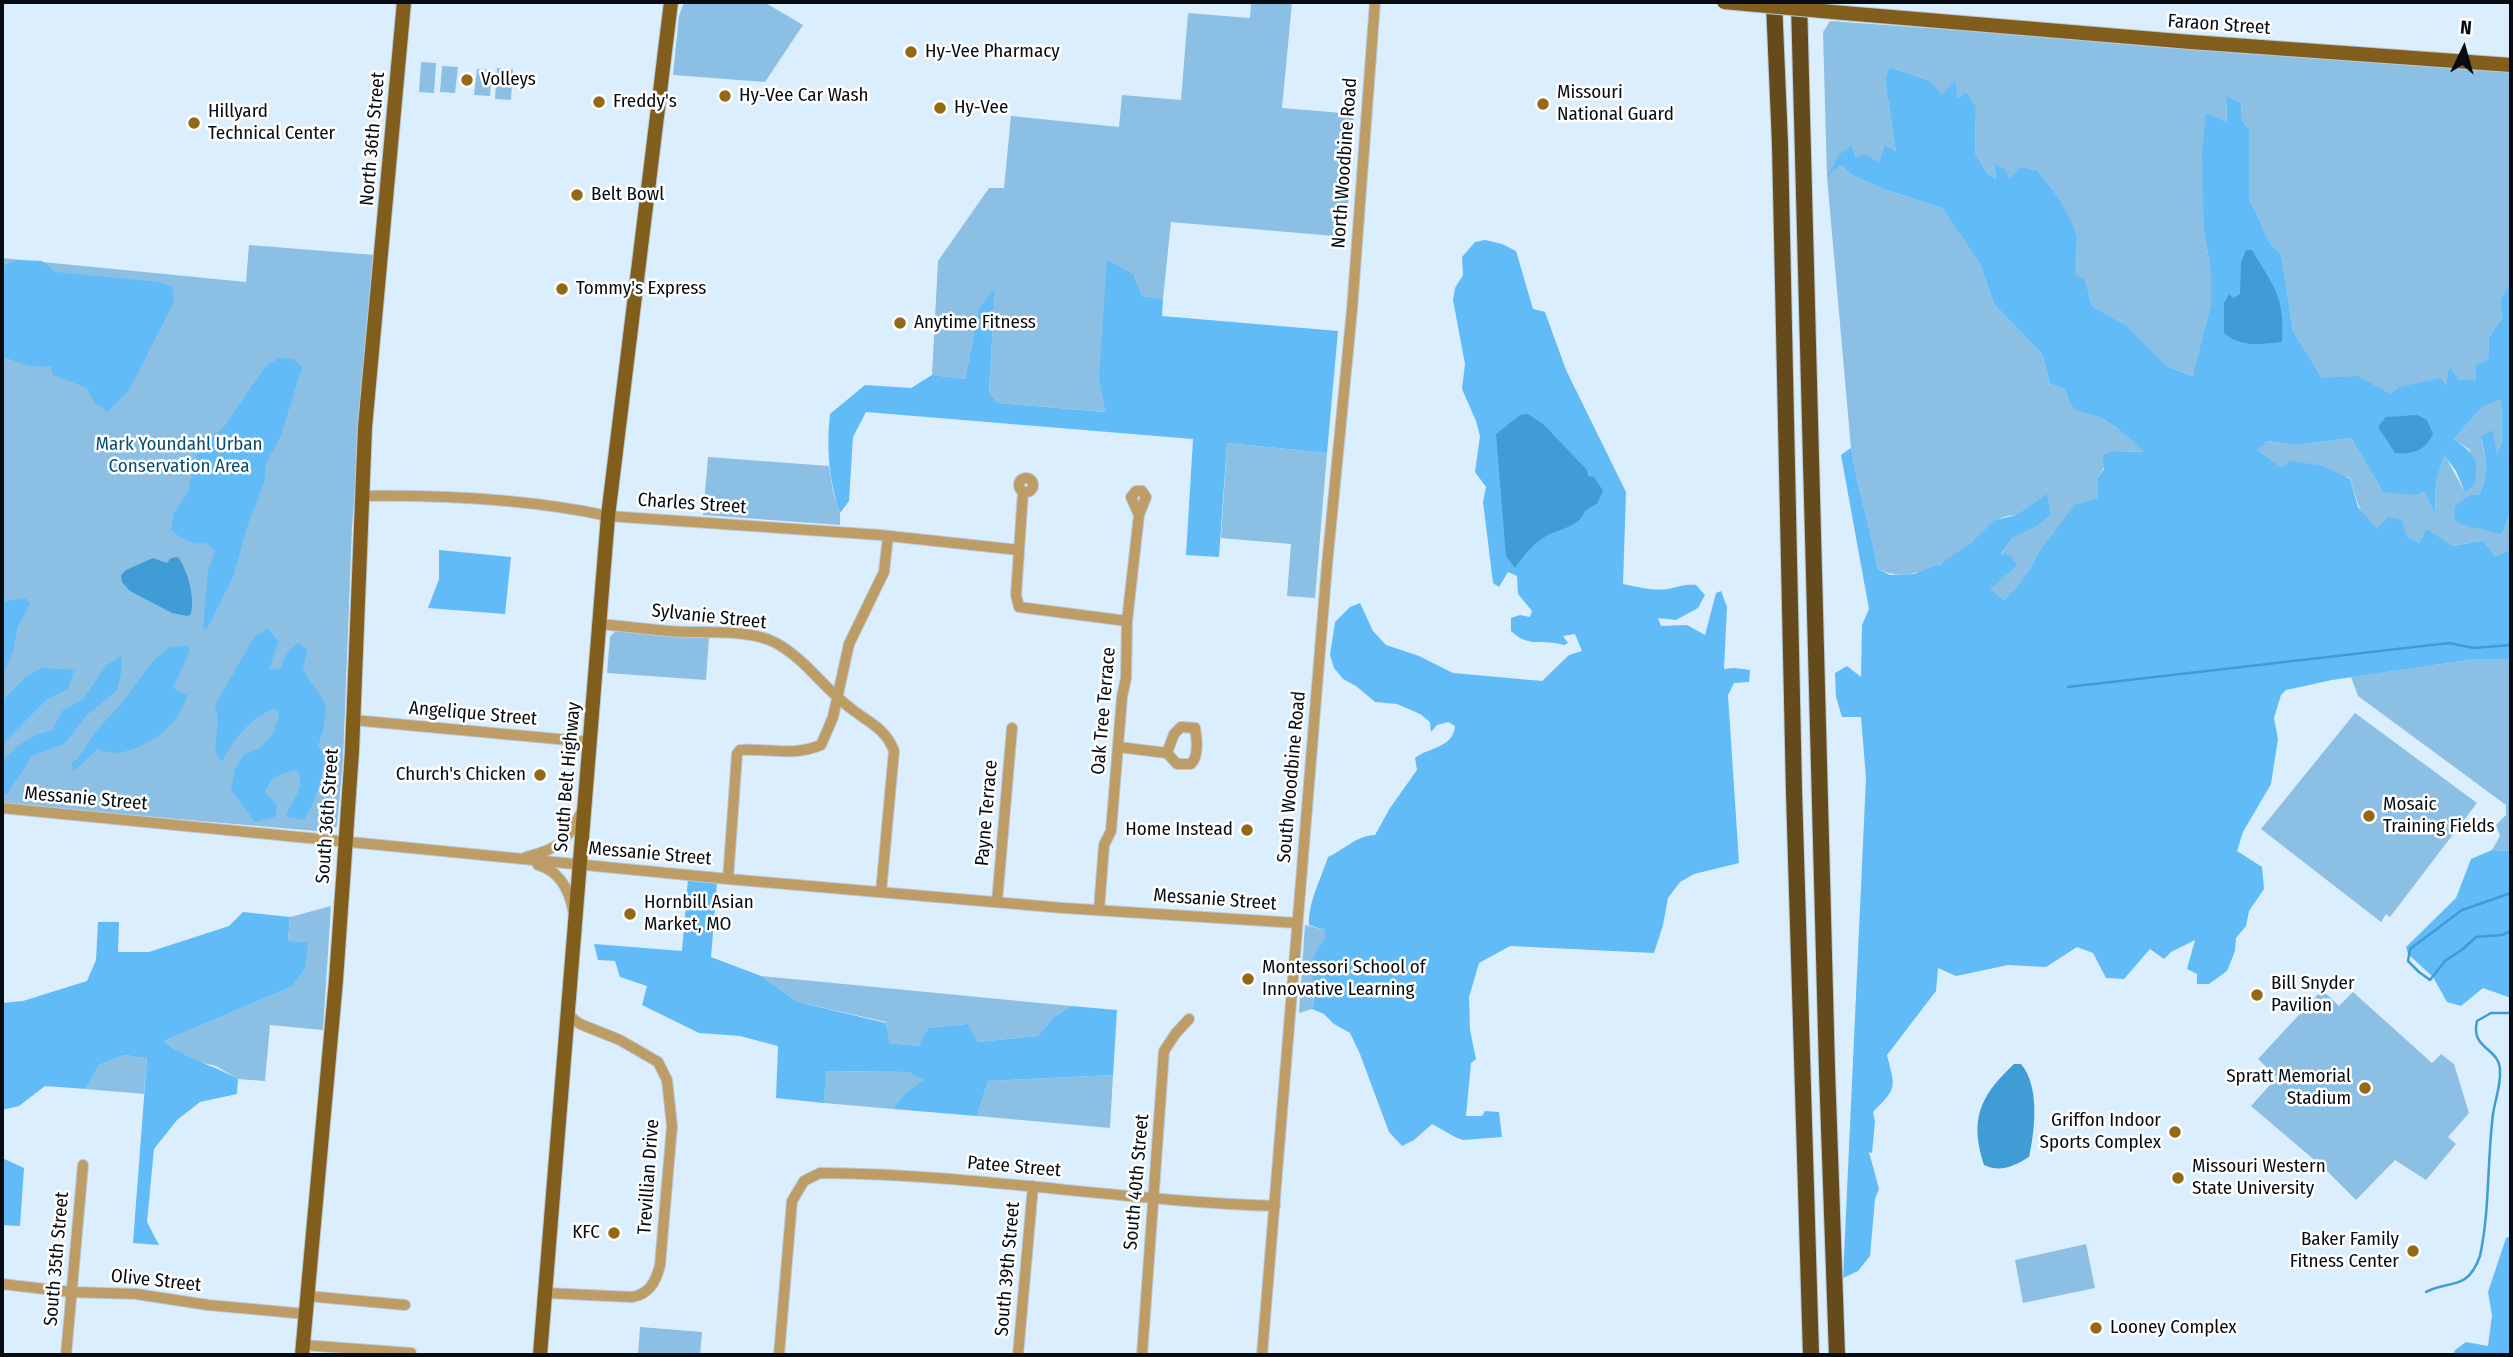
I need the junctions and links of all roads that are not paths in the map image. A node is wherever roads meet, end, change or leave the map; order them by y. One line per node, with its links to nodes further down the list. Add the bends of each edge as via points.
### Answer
1 (404, 2): 9 (main road, North 36th Street)
2 (671, 2): 14 (main road, South Belt Highway)
3 (1375, 2): 10 (street, North Woodbine Road)
4 (1716, 2): 5 (main road, Faraon Street)
5 (1724, 2): 8 (main road, Faraon Street, bridge)
6 (1774, 2): 56 (highway)
7 (1799, 2): 57 (highway)
8 (2511, 65)
9 (379, 280): 12 (main road, South 36th Street)
10 (1350, 327): 35 (street, South Woodbine Road)
11 (1023, 492): 16 (street)
12 (362, 496): 14 (street, Charles Street, via 484,499); 20 (main road, South 36th Street)
13 (1139, 515): 17 (street, Oak Tree Terrace)
14 (608, 516): 15 (street, Charles Street); 18 (main road, South Belt Highway)
15 (888, 536): 16 (street, Charles Street); 19 (street, via 884,572 849,643)
16 (1019, 550): 17 (street, via 1019,607)
17 (1127, 621): 23 (street, Oak Tree Terrace)
18 (599, 624): 19 (street, Sylvanie Street, via 774,641); 22 (main road, South Belt Highway)
19 (837, 696): 30 (street, via 821,745 807,751 740,750 737,754); 31 (street, via 876,724 894,751)
20 (353, 720): 22 (street, Angelique Street); 27 (main road, South 36th Street)
21 (1013, 728): 32 (street, Payne Terrace)
22 (590, 742): 25 (main road, South Belt Highway)
23 (1118, 747): 24 (street); 33 (street, Oak Tree Terrace)
24 (1167, 753)
25 (585, 804): 28 (street, via 565,841 547,852); 29 (main road, South Belt Highway)
26 (2, 808): 27 (street, Messanie Street)
27 (346, 841): 28 (street, Messanie Street); 45 (main road, South 36th Street)
28 (515, 859): 29 (street, Messanie Street); 34 (street, via 543,866 562,881)
29 (580, 865): 30 (street, Messanie Street); 34 (main road, South Belt Highway)
30 (727, 879): 31 (street, Messanie Street)
31 (881, 892): 32 (street, Messanie Street)
32 (997, 902): 33 (street, Messanie Street)
33 (1099, 910): 35 (street, Messanie Street)
34 (575, 923): 36 (main road, South Belt Highway)
35 (1297, 923): 41 (street, South Woodbine Road)
36 (568, 1015): 44 (main road, South Belt Highway); 44 (street, Trevillian Drive, via 658,1062 667,1080 672,1126 660,1265 654,1284 632,1297)
37 (1189, 1019): 40 (street, South 40th Street, via 1164,1051)
38 (83, 1166): 43 (street, South 35th Street)
39 (1033, 1186): 40 (street, Patee Street); 52 (street, Patee Street, via 820,1173 804,1181 794,1196); 53 (street, South 39th Street)
40 (1153, 1198): 41 (street, Patee Street); 54 (street, South 40th Street)
41 (1275, 1206): 55 (street, South Woodbine Road)
42 (2, 1284): 43 (street, Olive Street)
43 (71, 1292): 47 (street, Olive Street, via 136,1294); 50 (street, South 35th Street)
44 (545, 1293): 51 (main road, South Belt Highway)
45 (307, 1296): 46 (street); 47 (main road, South 36th Street)
46 (405, 1305)
47 (306, 1314): 48 (main road, South 36th Street)
48 (303, 1350): 49 (street)
49 (411, 1353)
50 (66, 1355)
51 (540, 1355)
52 (779, 1355)
53 (1018, 1355)
54 (1142, 1355)
55 (1262, 1355)
56 (1811, 1355)
57 (1838, 1355)

